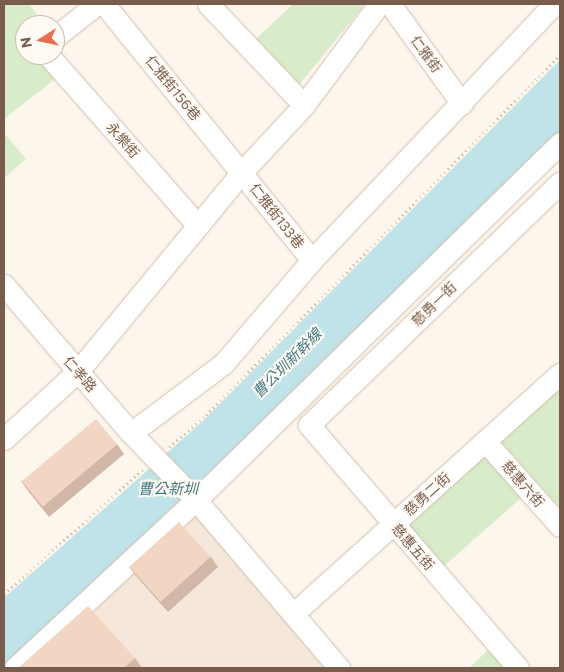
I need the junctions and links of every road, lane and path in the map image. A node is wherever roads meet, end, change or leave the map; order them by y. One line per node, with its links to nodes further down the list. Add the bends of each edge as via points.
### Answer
1 (97, 4): 7 (street)
2 (104, 4): 13 (street, 仁雅街156巷)
3 (208, 4): 11 (street)
4 (379, 4): 11 (street)
5 (390, 4): 10 (street, 仁雅街)
6 (554, 4): 10 (street)
7 (65, 29)
8 (560, 55): 24 (path, via 206,415)
9 (57, 65): 15 (street, 永樂街)
10 (462, 104): 16 (street)
11 (304, 105): 13 (street)
12 (560, 143): 25 (street)
13 (242, 172): 15 (street); 16 (street, 仁雅街133巷)
14 (560, 183): 20 (street, 慈勇一街)
15 (198, 226): 18 (street)
16 (312, 260): 21 (street, via 223,364)
17 (4, 285): 18 (street, 仁孝路)
18 (78, 371): 21 (street, 仁孝路); 22 (street)
19 (560, 374): 23 (street, 慈勇二街)
20 (309, 425): 26 (street, 慈惠五街)
21 (131, 433): 24 (street, 仁孝路)
22 (4, 439)
23 (485, 441): 26 (street, 慈勇二街); 27 (street, 慈惠六街)
24 (157, 460): 25 (street, 仁孝路); 28 (path)
25 (196, 500): 29 (street); 30 (street)
26 (393, 525): 29 (street, 慈勇二街); 32 (street, 慈惠五街)
27 (560, 526)
28 (4, 594)
29 (293, 614): 31 (street)
30 (15, 668)
31 (339, 668)
32 (518, 668)

